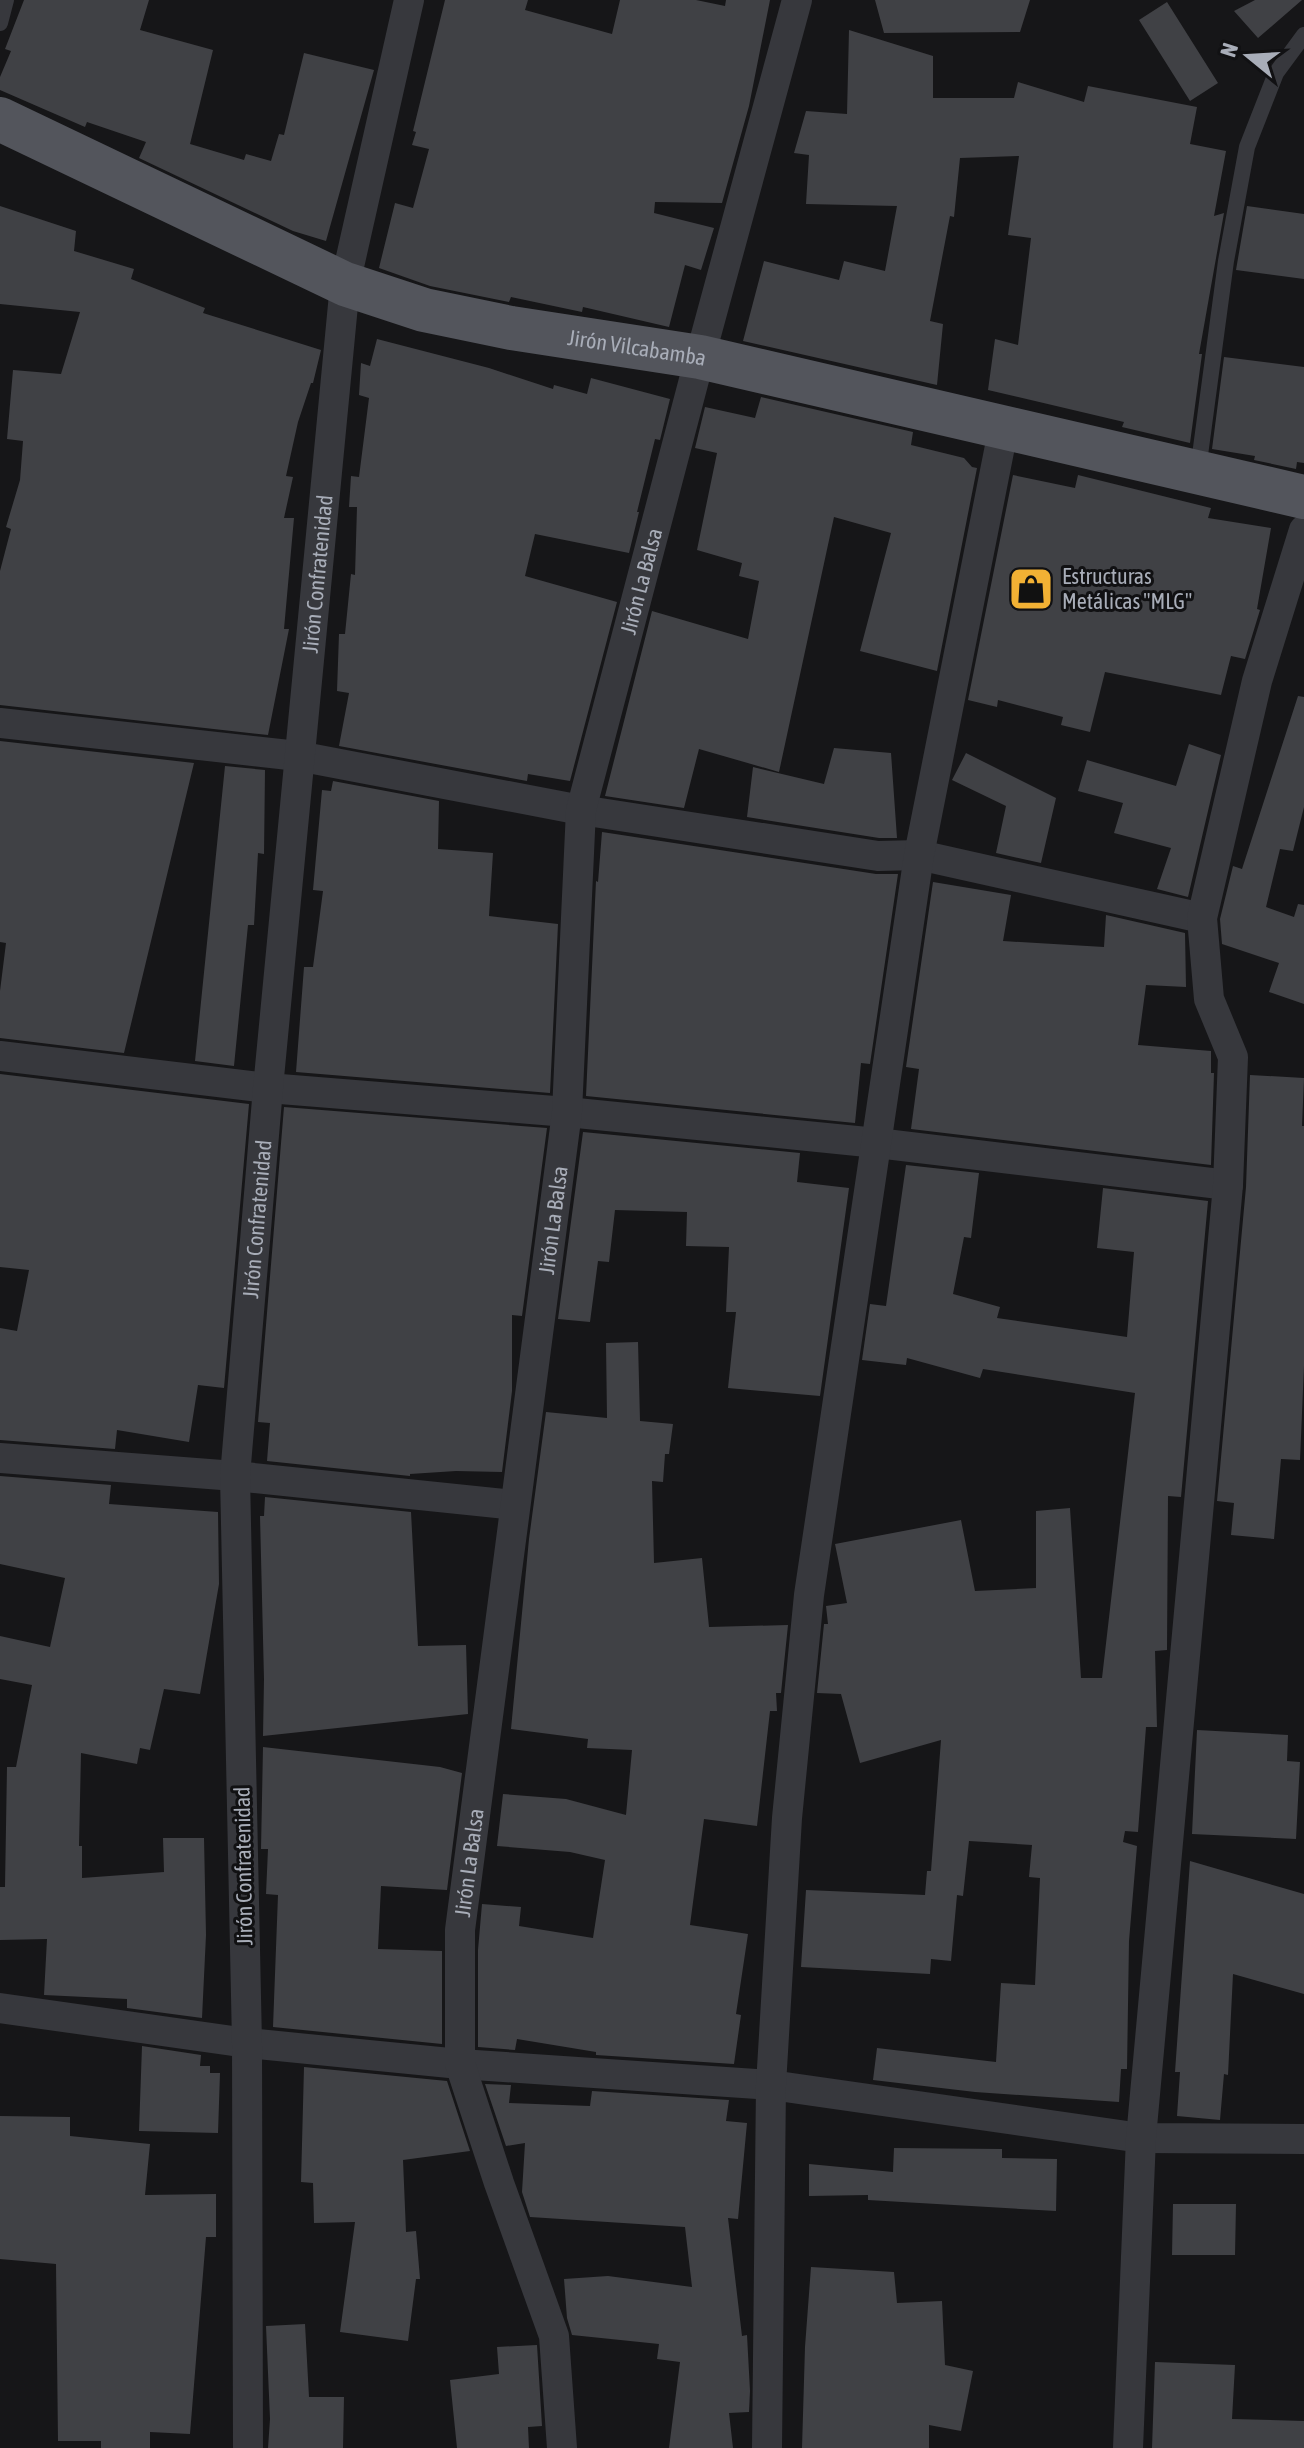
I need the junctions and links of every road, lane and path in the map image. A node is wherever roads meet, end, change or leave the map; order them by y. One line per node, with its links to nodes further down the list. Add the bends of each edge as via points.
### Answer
1 (6, 0): 4 (lane)
2 (409, 0): 7 (street, Jirón Confratenidad)
3 (797, 0): 8 (street, Jirón La Balsa)
4 (0, 23)
5 (1304, 35): 10 (lane, via 1276,73 1247,147)
6 (0, 119): 7 (main road, Jirón Vilcabamba)
7 (345, 284): 8 (main road, Jirón Vilcabamba, via 424,310 511,328); 14 (street, Jirón Confratenidad)
8 (700, 357): 9 (main road, Jirón Vilcabamba); 15 (street, Jirón La Balsa)
9 (1004, 426): 10 (main road, Jirón Vilcabamba); 16 (street)
10 (1197, 472): 11 (main road, Jirón Vilcabamba)
11 (1304, 497)
12 (1304, 530): 17 (street, via 1257,681)
13 (0, 723): 14 (street)
14 (298, 756): 15 (street); 19 (street, Jirón Confratenidad)
15 (581, 810): 16 (street, via 878,856); 20 (street, Jirón La Balsa)
16 (919, 855): 17 (street); 21 (street)
17 (1202, 918): 22 (street, via 1209,999 1233,1057)
18 (0, 1056): 19 (street)
19 (268, 1088): 20 (street); 24 (street, Jirón Confratenidad)
20 (567, 1112): 21 (street); 25 (street, Jirón La Balsa)
21 (877, 1143): 22 (street); 29 (street, via 809,1595 787,1818)
22 (1228, 1185): 30 (street)
23 (0, 1458): 24 (street)
24 (235, 1476): 25 (street); 27 (street, Jirón Confratenidad)
25 (515, 1505): 28 (street, Jirón La Balsa, via 460,1930)
26 (0, 2008): 27 (street)
27 (247, 2043): 28 (street); 32 (street, Jirón Confratenidad)
28 (460, 2064): 29 (street); 33 (street, Jirón La Balsa, via 554,2336)
29 (771, 2085): 30 (street); 34 (street)
30 (1141, 2138): 31 (street); 35 (street)
31 (1304, 2139)
32 (248, 2448)
33 (562, 2448)
34 (767, 2448)
35 (1128, 2448)

